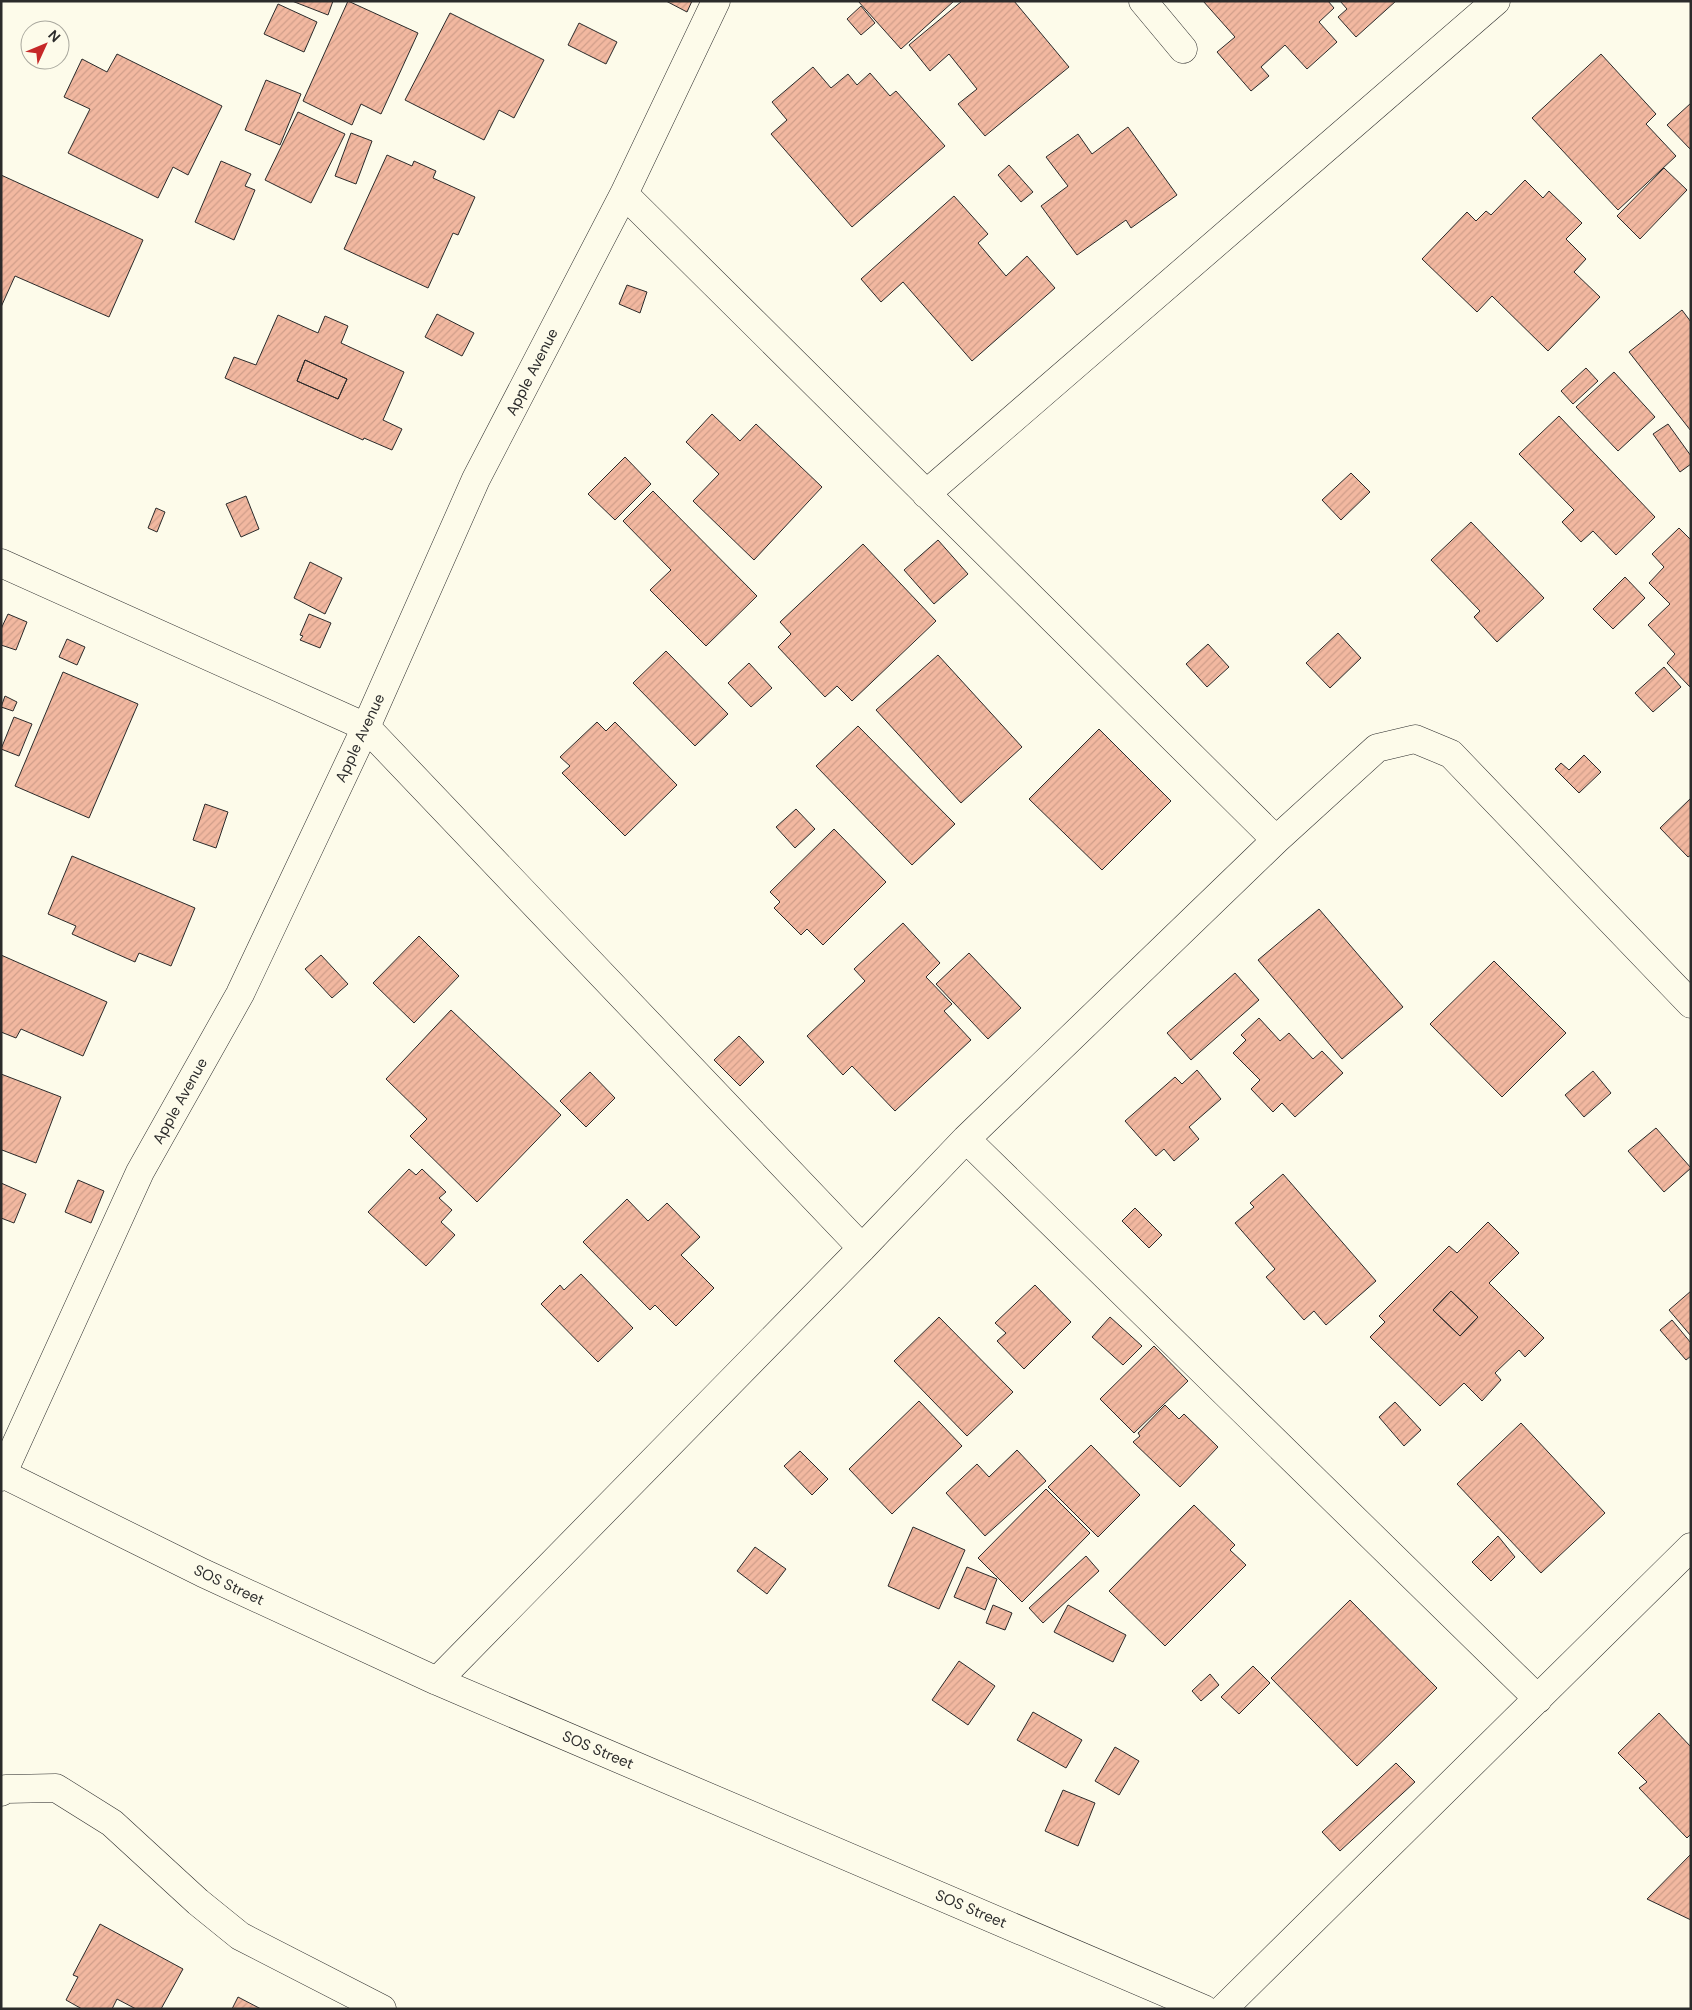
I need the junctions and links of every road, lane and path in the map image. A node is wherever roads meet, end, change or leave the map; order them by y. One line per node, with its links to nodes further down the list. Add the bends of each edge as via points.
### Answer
1 (716, 1): 5 (street, Apple Avenue)
2 (1143, 1): 4 (street)
3 (1496, 1): 6 (street)
4 (1183, 49)
5 (624, 194): 6 (street); 8 (street, Apple Avenue, via 476,479)
6 (926, 494): 9 (street)
7 (1, 563): 8 (street)
8 (366, 727): 12 (street); 13 (street, Apple Avenue, via 240,994 140,1172)
9 (1276, 840): 10 (street, via 1377,748 1415,739 1451,754); 11 (street)
10 (1691, 1004)
11 (966, 1139): 12 (street); 16 (street)
12 (862, 1248): 15 (street)
13 (2, 1475): 15 (street, SOS Street, via 203,1573)
14 (1691, 1547): 16 (street)
15 (437, 1681): 19 (street, SOS Street)
16 (1538, 1699): 20 (street)
17 (1, 1792): 18 (street, via 6,1789 56,1788 112,1823 240,1936)
18 (382, 2009)
19 (1204, 2009)
20 (1223, 2009)

